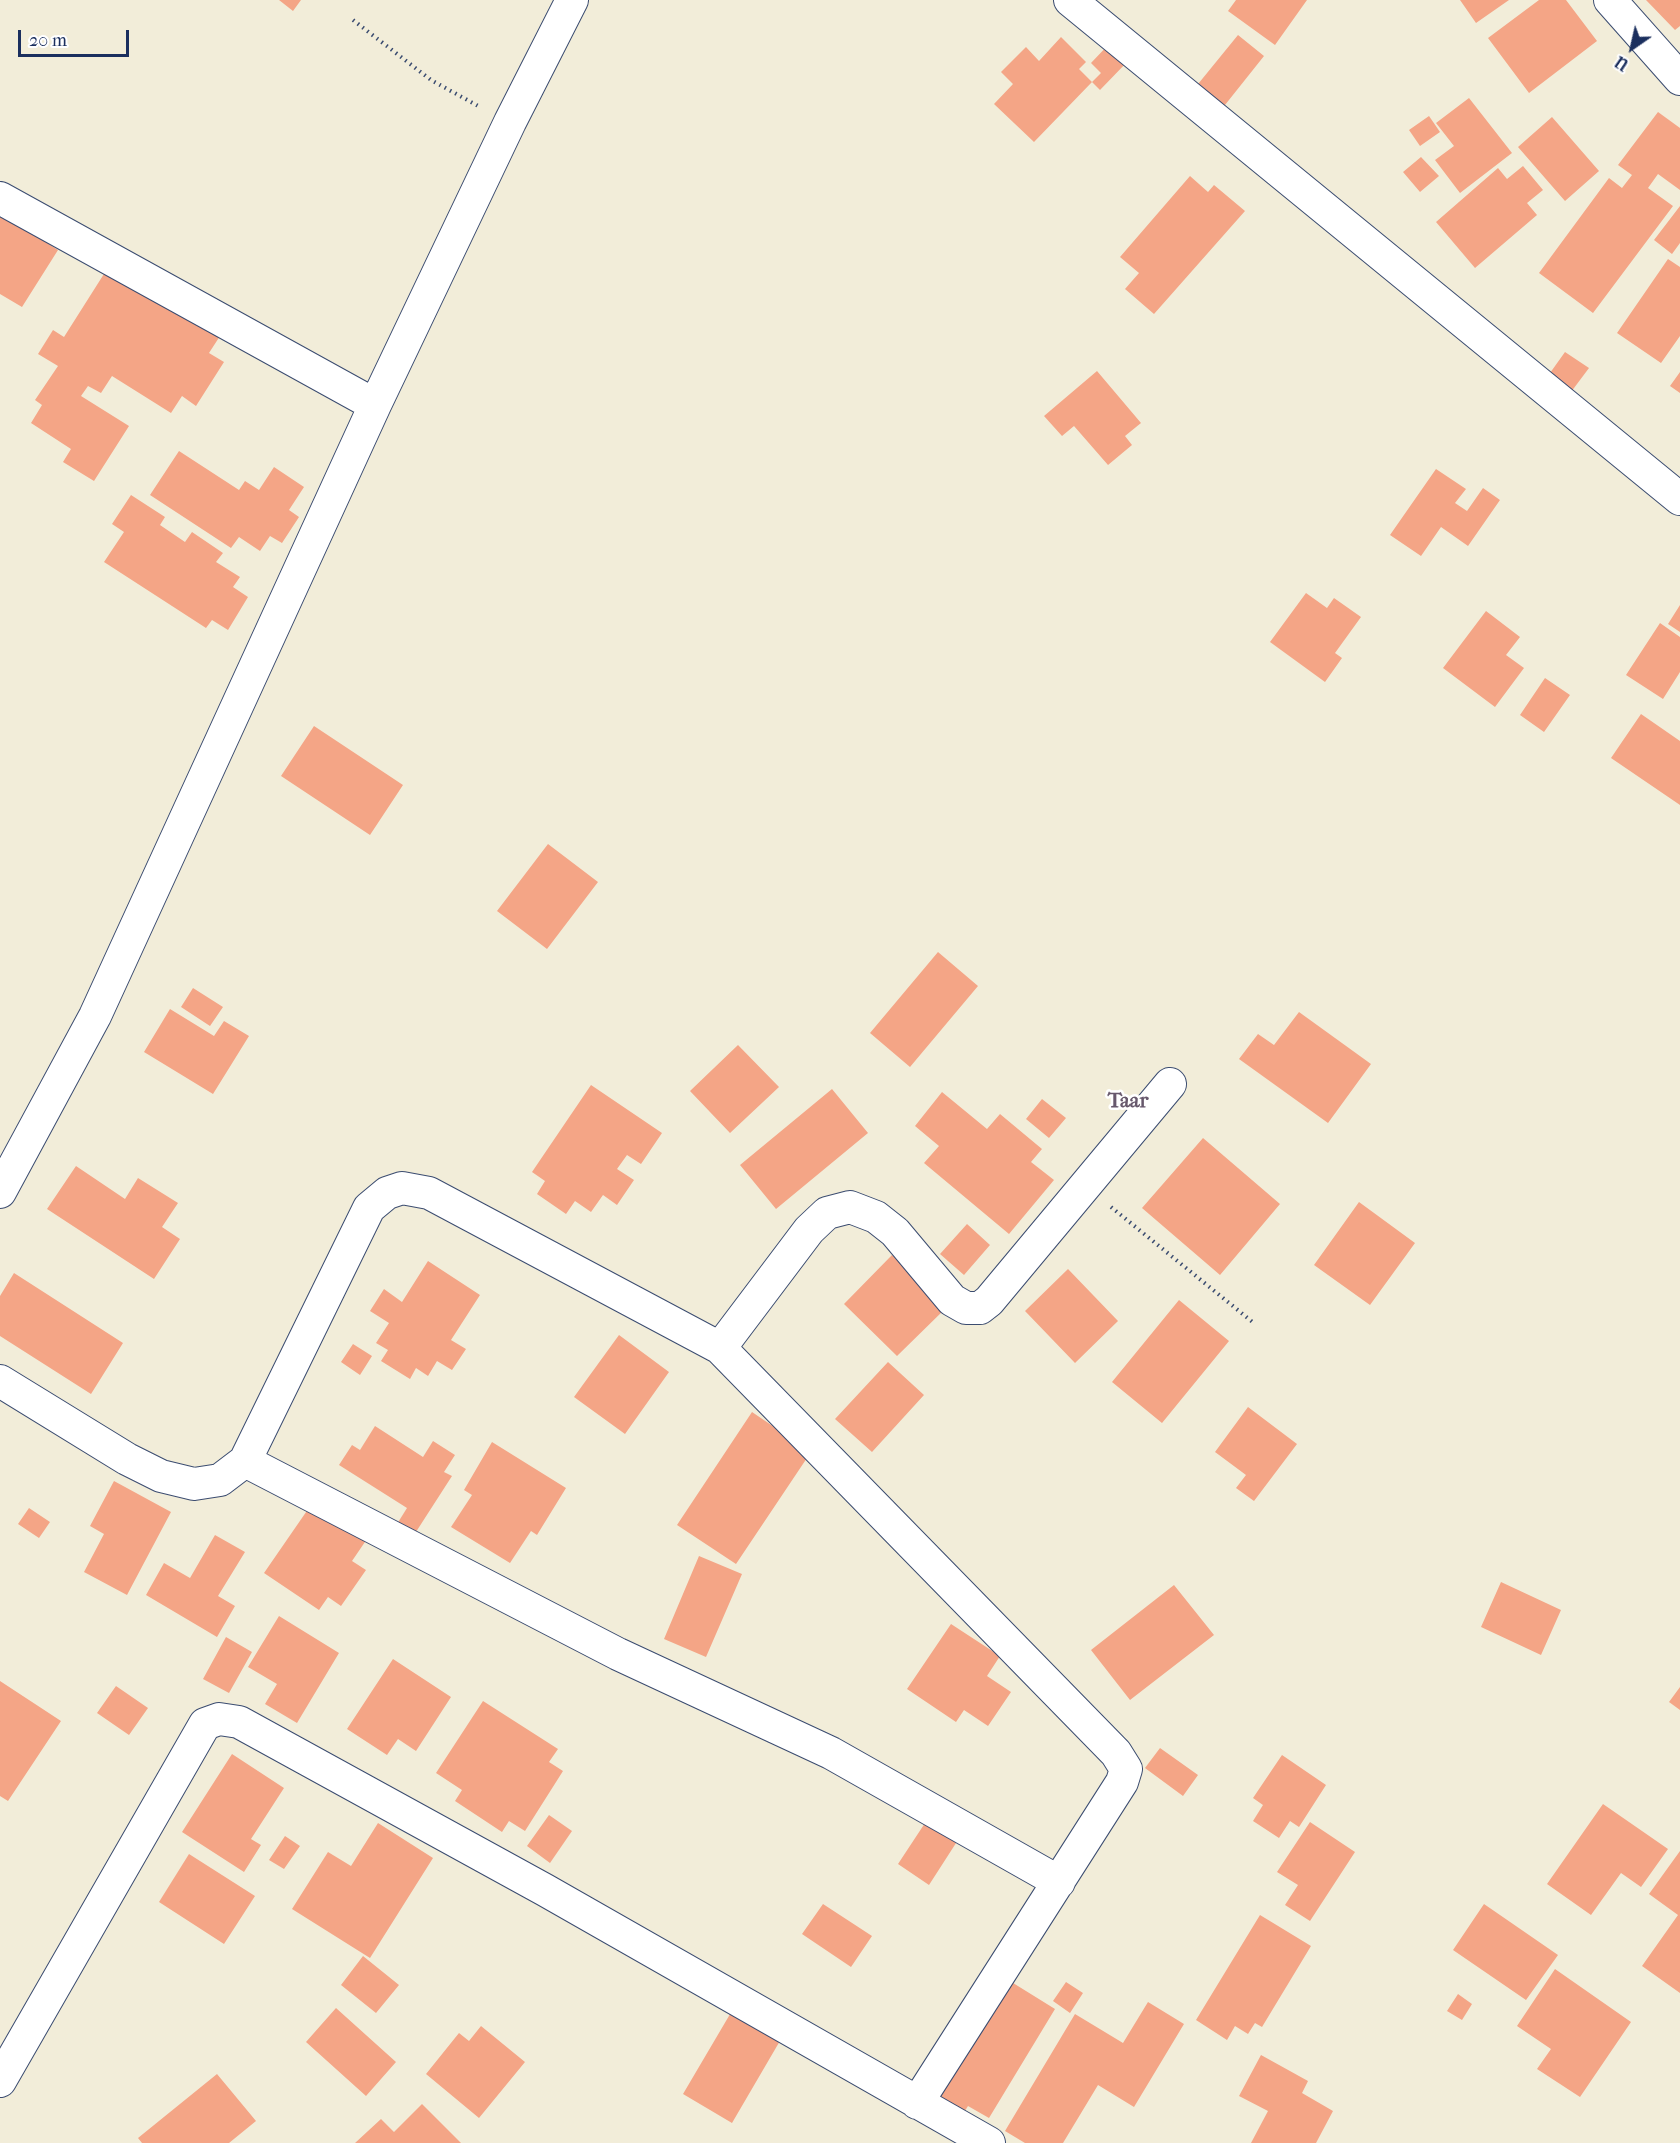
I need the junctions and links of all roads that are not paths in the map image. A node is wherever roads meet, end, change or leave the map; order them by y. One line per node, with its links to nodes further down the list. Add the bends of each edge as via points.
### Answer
1 (573, 0): 6 (street, via 510,122)
2 (1610, 0): 4 (street)
3 (1085, 4): 7 (street)
4 (1680, 79)
5 (0, 198): 6 (street)
6 (375, 405): 9 (street, via 95,1016)
7 (1680, 499)
8 (1170, 1084): 10 (street, via 990,1301 980,1308 966,1308 952,1300 895,1233 876,1217 850,1207 827,1213 809,1230)
9 (0, 1192)
10 (720, 1348): 12 (street, via 429,1193 402,1188 387,1193 369,1208); 13 (street, via 1116,1753 1126,1768 1122,1782)
11 (0, 1381): 12 (street, via 127,1460 161,1476 194,1484 220,1480)
12 (245, 1461): 13 (street, via 618,1654 831,1754)
13 (1059, 1882): 15 (street)
14 (0, 2081): 15 (street, via 205,1724 219,1719 238,1722 535,1884)
15 (917, 2103): 16 (street)
16 (989, 2143)

